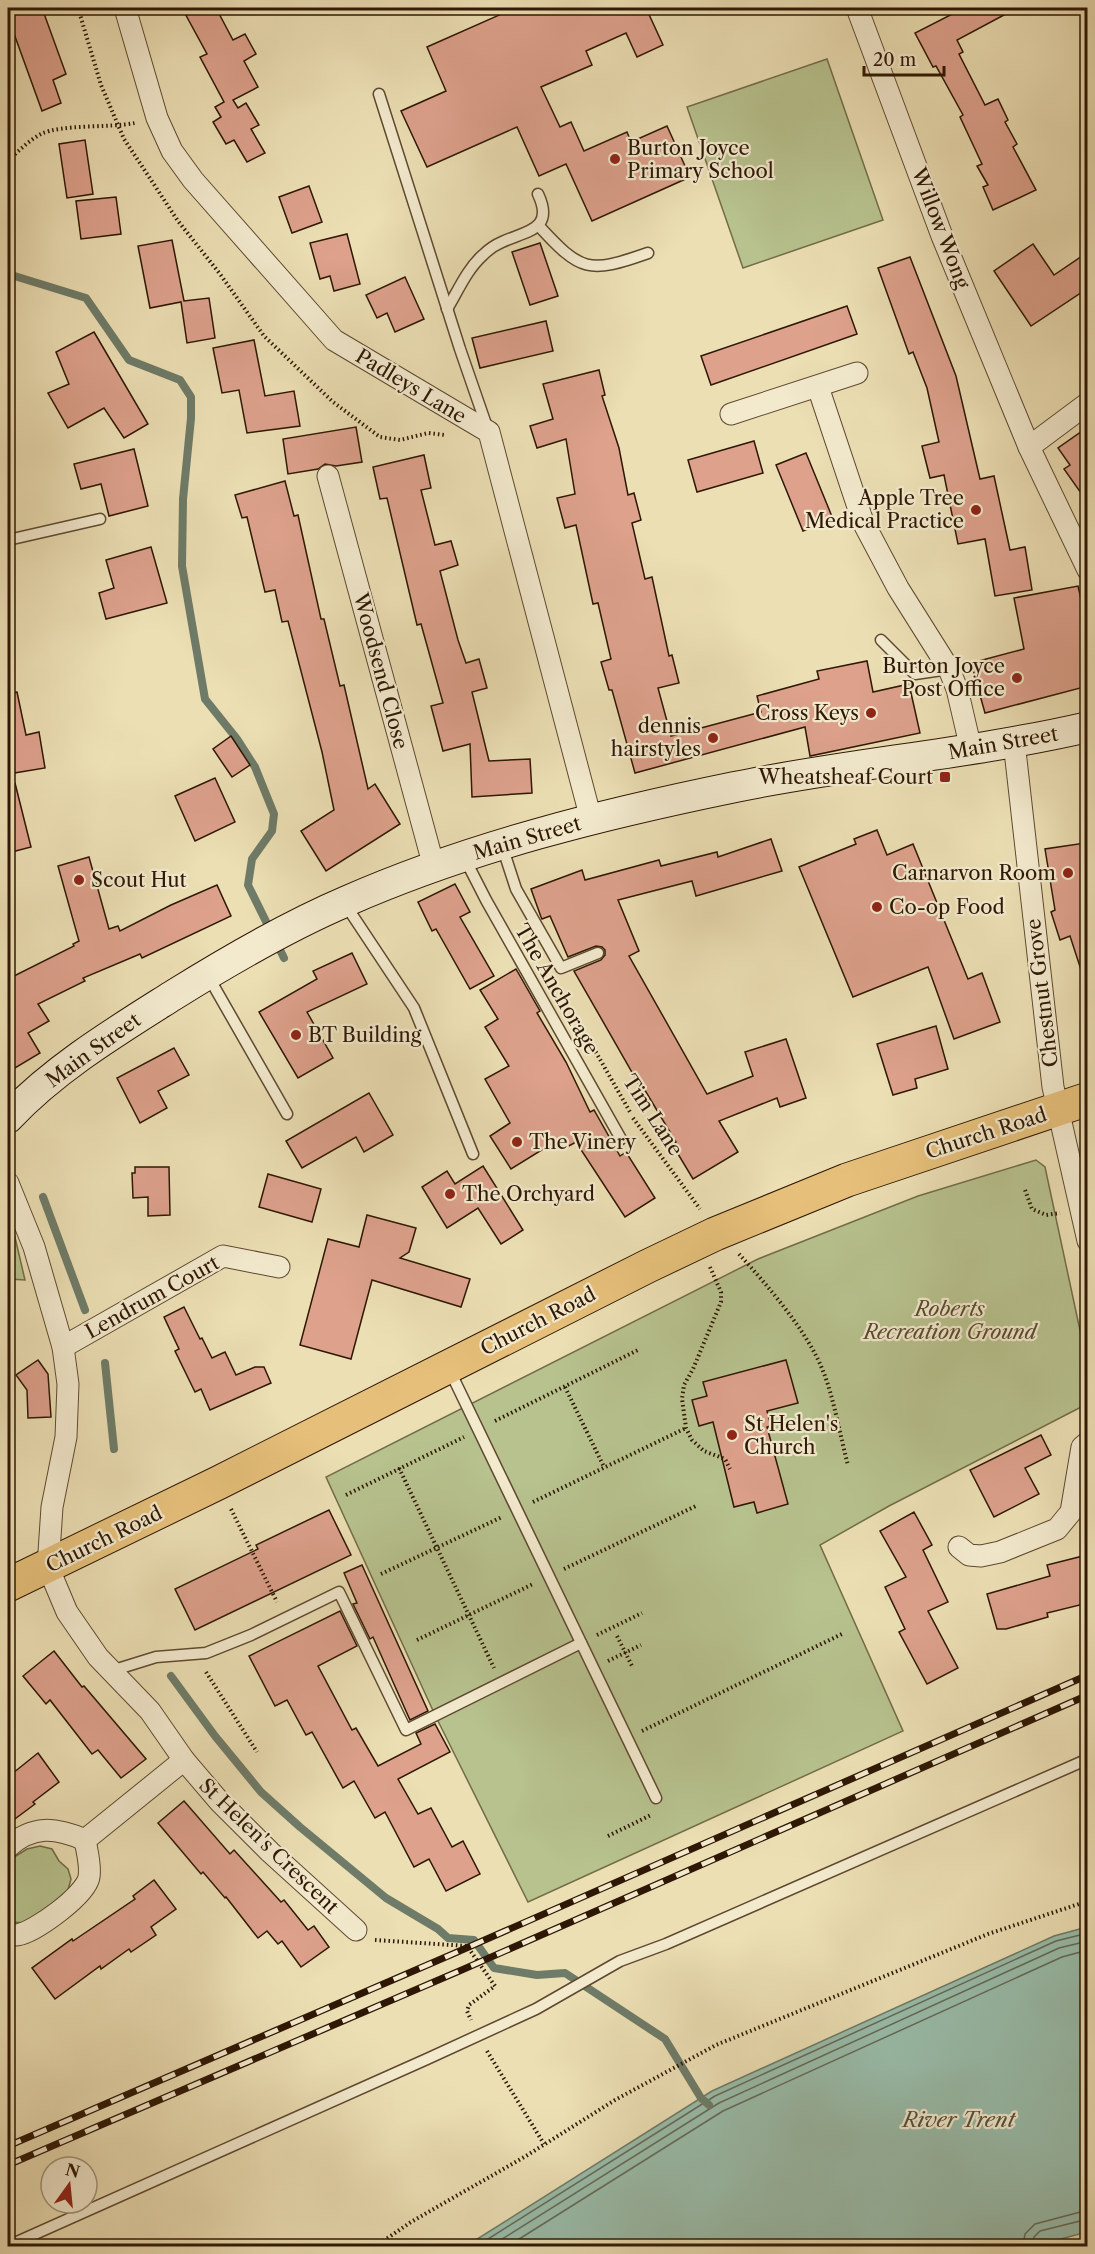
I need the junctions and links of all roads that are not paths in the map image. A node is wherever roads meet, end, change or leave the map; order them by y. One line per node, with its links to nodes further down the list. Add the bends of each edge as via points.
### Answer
1 (125, 8): 12 (street, Padleys Lane, via 157,118 172,151 193,180 334,340)
2 (857, 8): 13 (street, Willow Wong, via 942,236)
3 (379, 94): 7 (lane)
4 (538, 194): 5 (lane, via 543,216)
5 (538, 225): 6 (lane, via 565,254 596,267); 7 (lane, via 482,255)
6 (648, 253)
7 (447, 309): 12 (lane)
8 (857, 374): 9 (street)
9 (818, 387): 11 (street); 19 (street, via 864,522 898,588)
10 (1088, 403): 13 (street)
11 (731, 414)
12 (489, 432): 23 (street, Padleys Lane)
13 (1029, 447): 17 (street, Willow Wong)
14 (328, 476): 26 (street, Woodsend Close)
15 (100, 519): 16 (lane)
16 (8, 540)
17 (1088, 570)
18 (881, 640): 19 (lane, via 915,674)
19 (949, 669): 22 (street)
20 (1088, 727): 21 (street, Main Street)
21 (1014, 742): 22 (street, Main Street); 30 (street, Chestnut Grove, via 1053,1087)
22 (971, 749): 23 (street, Main Street, via 737,787)
23 (591, 819): 24 (street, Main Street)
24 (502, 845): 25 (street, Main Street); 28 (lane, via 516,889 561,968)
25 (464, 857): 26 (street, Main Street); 33 (lane, The Anchorage)
26 (434, 867): 27 (street, Main Street)
27 (344, 902): 29 (street, Main Street); 34 (lane, via 414,1008)
28 (598, 953)
29 (207, 974): 31 (street, Main Street, via 110,1035); 32 (lane)
30 (1073, 1104): 35 (street, Chestnut Grove); 40 (main road, Church Road, via 847,1180 710,1236)
31 (13, 1113)
32 (287, 1114)
33 (621, 1139)
34 (473, 1154)
35 (1080, 1166): 37 (street, Chestnut Grove, via 1081,1209)
36 (8, 1183): 39 (street, via 34,1247)
37 (1088, 1241)
38 (279, 1267): 39 (street, Lendrum Court, via 223,1256)
39 (63, 1347): 43 (street, via 68,1384 66,1437 52,1508)
40 (447, 1366): 43 (main road, Church Road); 45 (lane)
41 (1088, 1442): 42 (street, via 1082,1447 1071,1512 1057,1529 981,1556 969,1555)
42 (959, 1547)
43 (48, 1567): 44 (main road, Church Road); 46 (street, St Helen's Crescent, via 67,1612)
44 (8, 1585)
45 (581, 1643): 46 (lane, via 406,1730 339,1592 206,1653 156,1657); 49 (lane)
46 (111, 1671): 48 (street, St Helen's Crescent, via 150,1711)
47 (1088, 1759): 54 (lane, via 620,1961 536,2008)
48 (184, 1760): 50 (street, St Helen's Crescent); 52 (street, St Helen's Crescent, via 270,1852)
49 (656, 1798)
50 (85, 1840): 51 (street, via 41,1829 18,1838); 53 (street, via 89,1880 79,1893 43,1924 18,1935)
51 (8, 1848)
52 (356, 1930)
53 (8, 1934)
54 (8, 2246)

